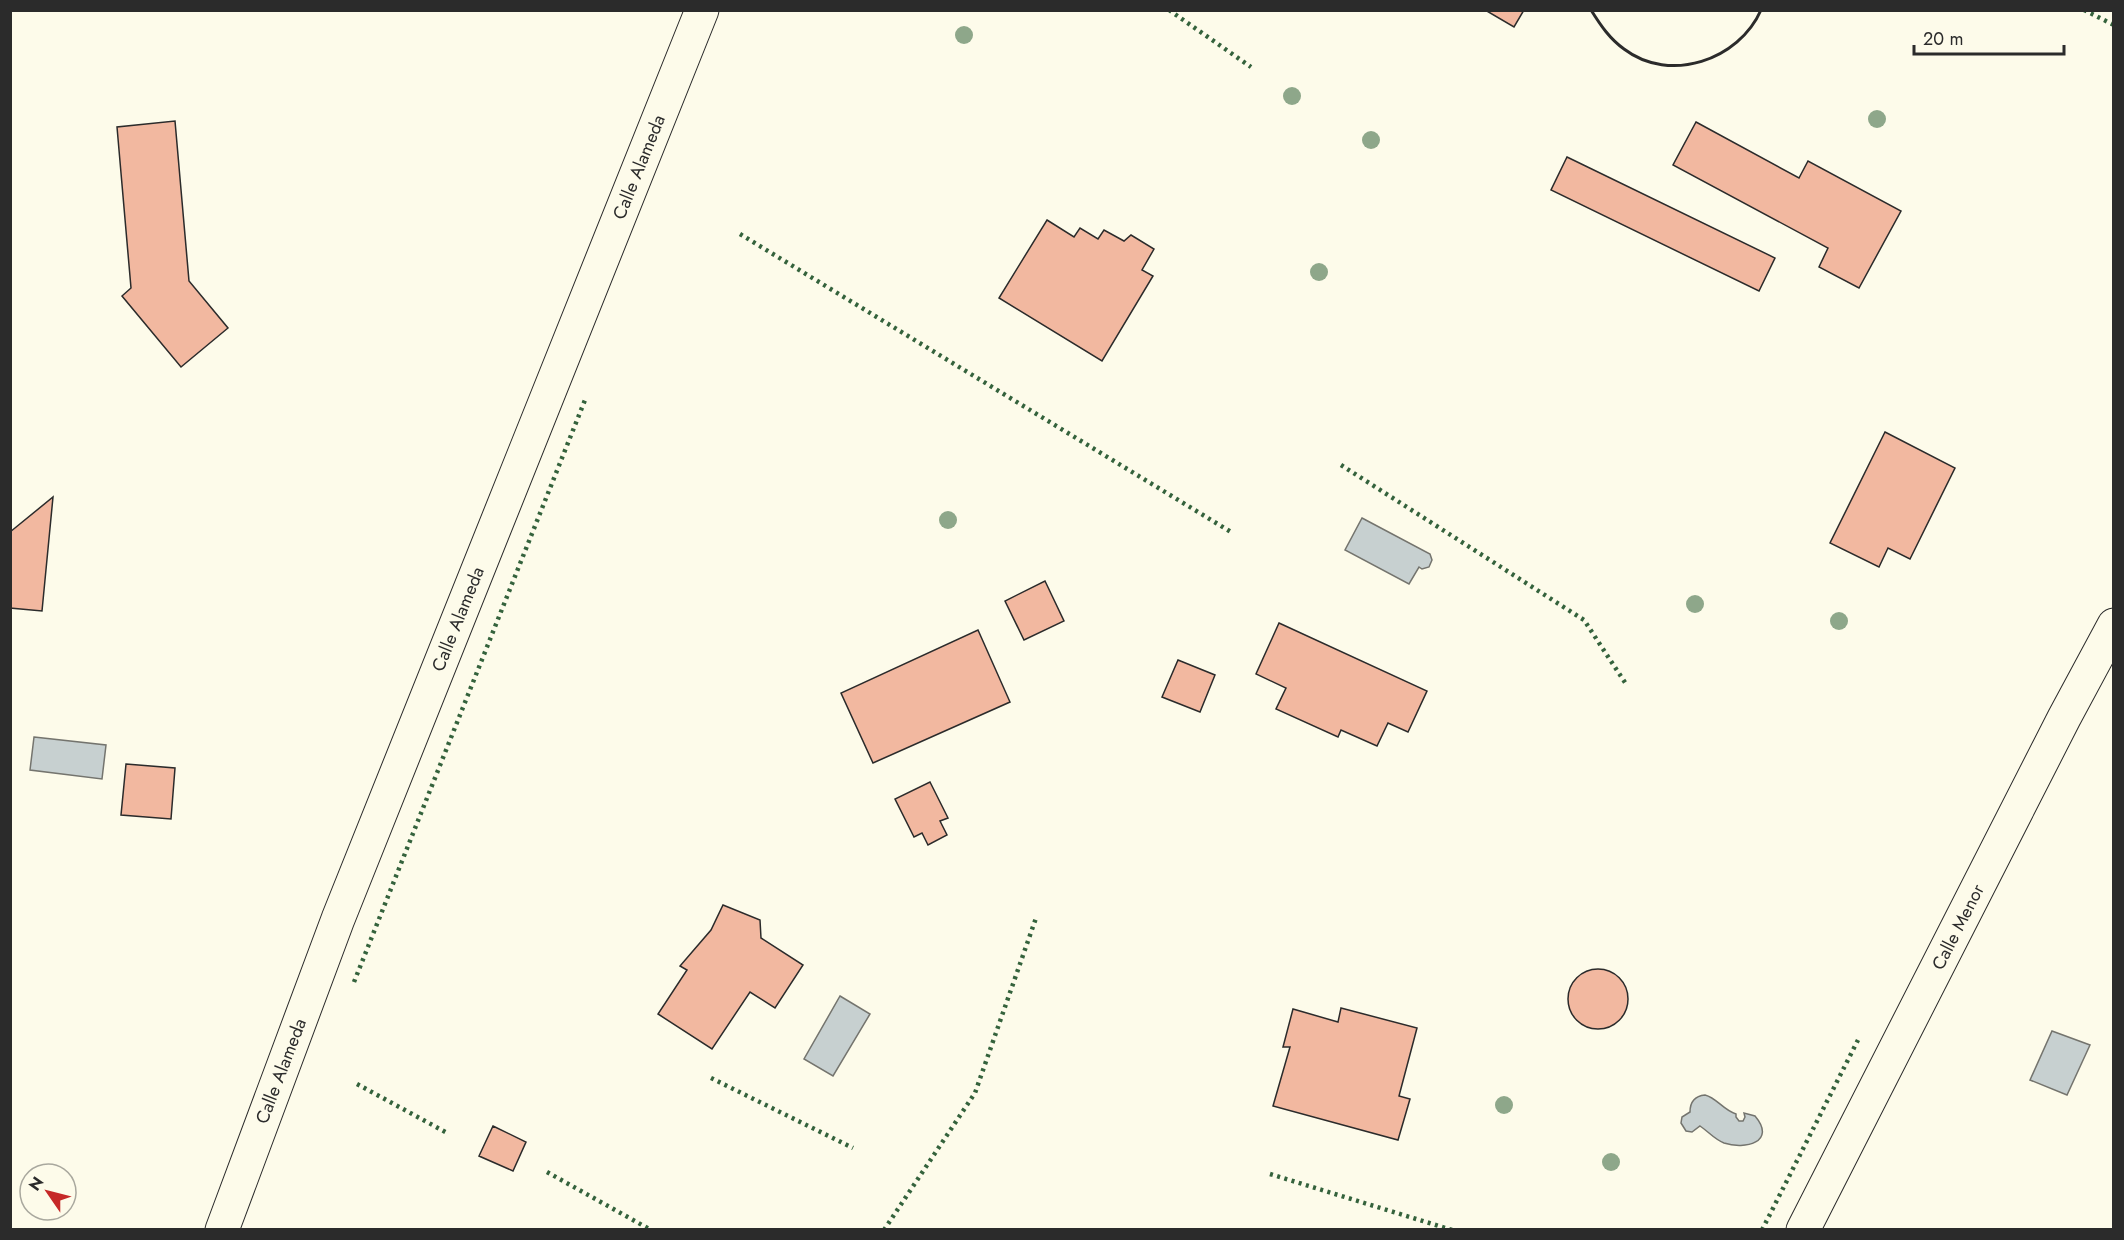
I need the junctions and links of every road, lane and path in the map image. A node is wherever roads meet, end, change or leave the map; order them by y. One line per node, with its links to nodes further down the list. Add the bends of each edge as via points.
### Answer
1 (702, 10): 3 (street, Calle Alameda, via 338,919)
2 (2114, 625): 4 (street, Calle Menor)
3 (222, 1230)
4 (1803, 1230)

